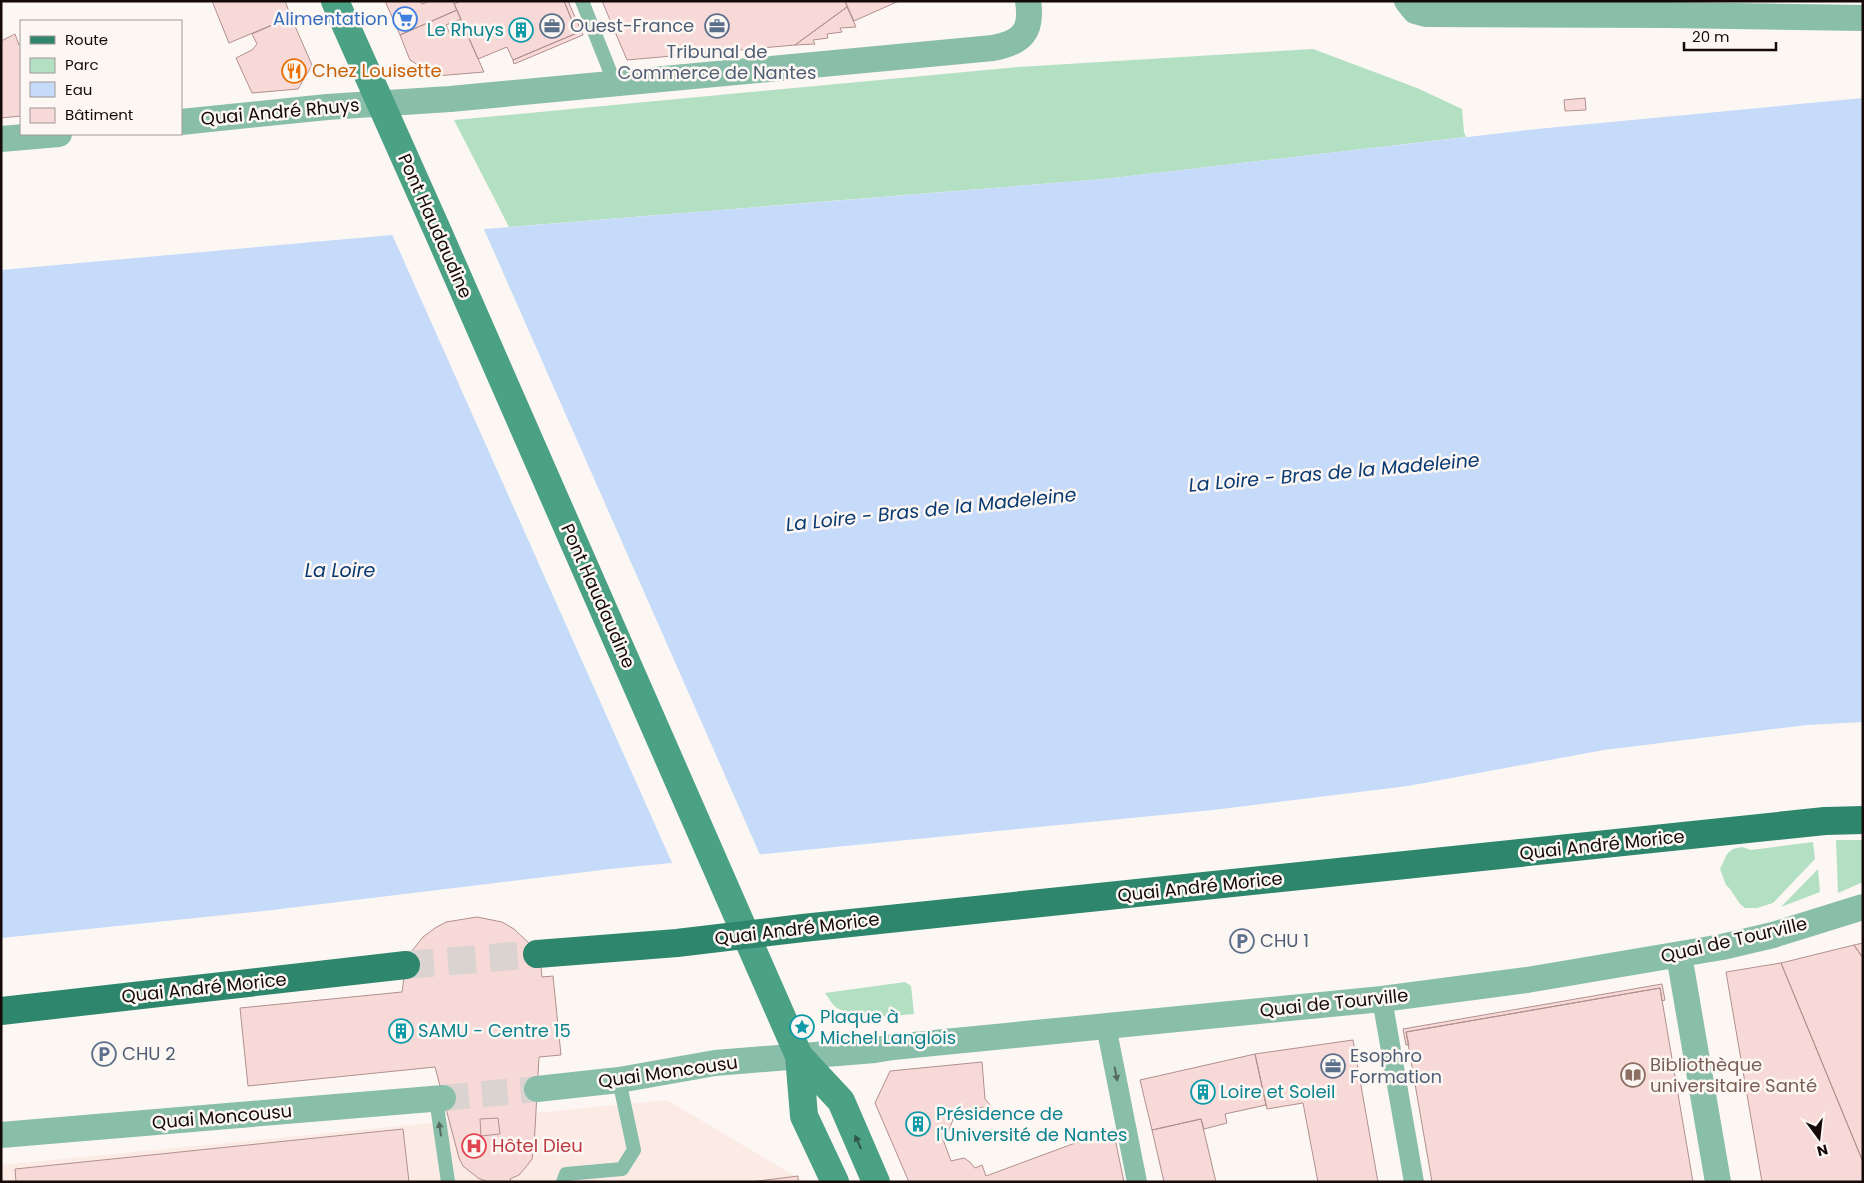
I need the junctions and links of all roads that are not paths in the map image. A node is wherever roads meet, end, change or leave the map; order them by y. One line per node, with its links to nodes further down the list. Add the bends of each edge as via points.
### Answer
1 (334, 1): 8 (main road, Pont Haudaudine)
2 (582, 1): 7 (lane)
3 (1028, 1): 7 (street, Quai André Rhuys, via 1028,24 1023,34 1016,42 1001,47)
4 (1407, 1): 5 (street, via 1414,11 1426,14)
5 (1665, 8): 6 (street)
6 (1863, 18)
7 (615, 84): 8 (street, Quai André Rhuys)
8 (380, 103): 9 (street, Quai André Rhuys); 20 (main road, Pont Haudaudine)
9 (182, 122)
10 (47, 135): 11 (street)
11 (1, 139)
12 (1863, 820): 14 (main road, Quai André Morice, via 1826,821 677,943)
13 (1863, 907): 15 (street, Quai de Tourville, via 1773,935)
14 (537, 954)
15 (1679, 955): 17 (street, Quai de Tourville); 31 (street)
16 (406, 965): 18 (main road, Quai André Morice)
17 (1382, 999): 19 (street, Quai de Tourville); 30 (street)
18 (1, 1011)
19 (1106, 1026): 20 (street, Quai de Tourville); 29 (street, one-way to 29)
20 (799, 1056): 21 (street, Quai Moncousu, via 716,1063); 27 (main road, via 804,1116); 28 (main road, one-way to 20, via 841,1101)
21 (619, 1080): 22 (street, Quai Moncousu); 26 (lane, via 634,1150 622,1169 566,1174)
22 (537, 1089)
23 (439, 1099): 24 (street, Quai Moncousu); 25 (lane, one-way to 23)
24 (1, 1135)
25 (448, 1182)
26 (564, 1182)
27 (835, 1182)
28 (876, 1182)
29 (1137, 1182)
30 (1414, 1182)
31 (1718, 1182)

